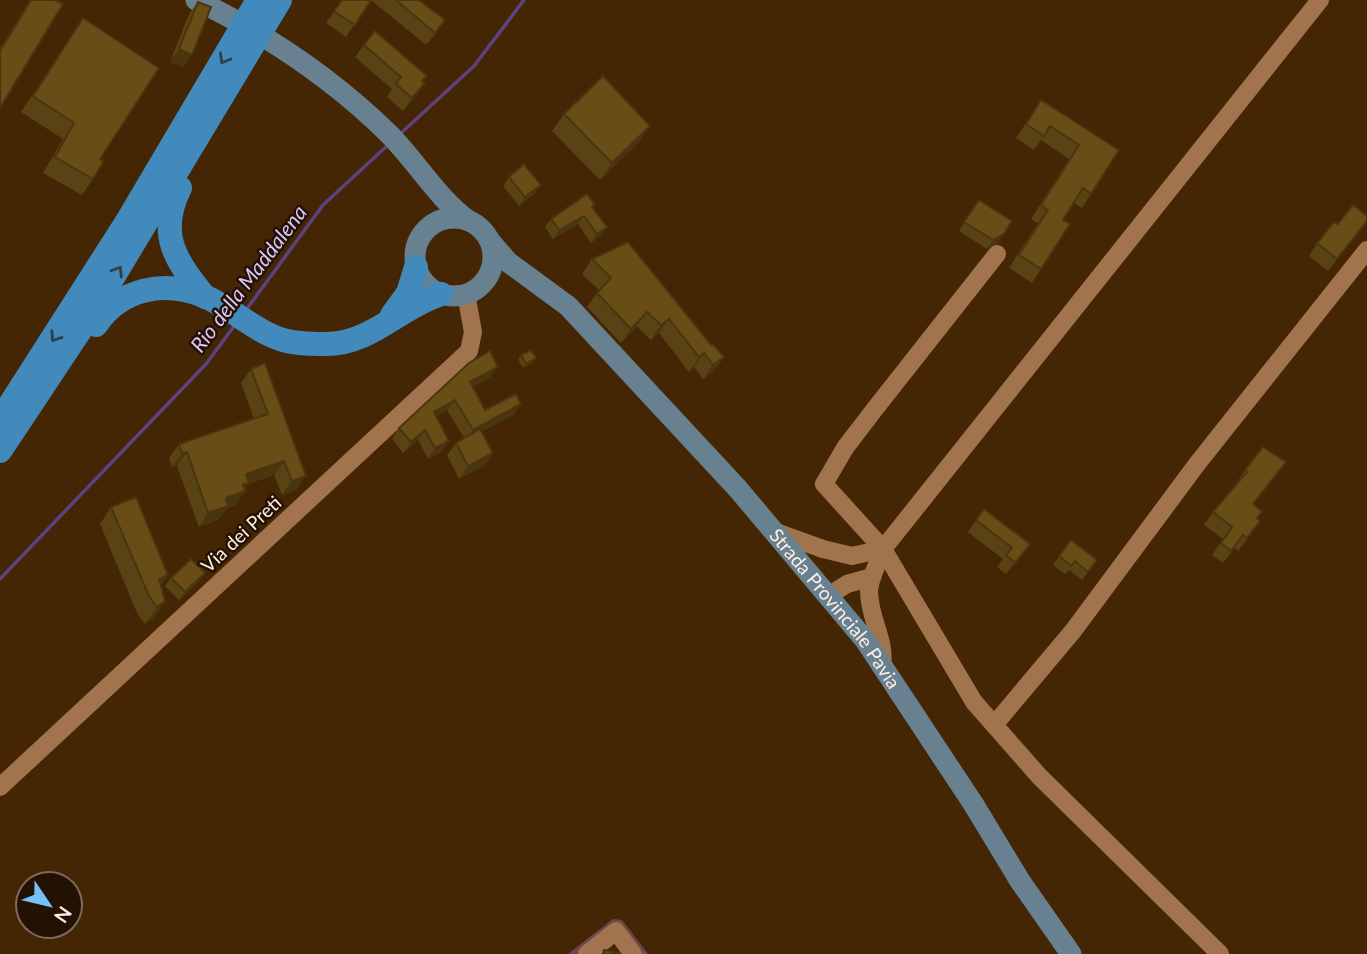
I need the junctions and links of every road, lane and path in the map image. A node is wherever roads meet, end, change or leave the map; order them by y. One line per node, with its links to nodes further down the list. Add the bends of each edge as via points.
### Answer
1 (196, 0): 6 (main road, Strada Provinciale Pavia, via 295,57)
2 (258, 0): 19 (highway, one-way to 19, via 127,223)
3 (280, 0): 5 (highway)
4 (1320, 0): 22 (street)
5 (225, 95): 16 (highway, via 217,128 180,188 171,212 169,233 175,258); 18 (highway, one-way to 5)
6 (402, 147): 7 (main road, Strada Provinciale Pavia); 8 (main road, Strada Provinciale Pavia, via 432,199 431,216)
7 (469, 220): 8 (main road, via 441,220); 9 (main road, Strada Provinciale Pavia)
8 (422, 234): 12 (main road, Strada Provinciale Pavia)
9 (490, 241): 13 (main road, via 490,272); 15 (main road, Strada Provinciale Pavia, via 508,262)
10 (1367, 250): 27 (street, via 1197,464 1073,631)
11 (998, 254): 22 (street, via 874,410 826,480 827,489)
12 (416, 267): 14 (main road, via 421,279); 17 (highway, via 403,302)
13 (471, 292): 14 (main road, Strada Provinciale Pavia); 15 (main road, Strada Provinciale Pavia, via 509,281); 28 (street, Via dei Preti, via 469,351)
14 (441, 294): 17 (highway)
15 (555, 295): 21 (main road, Strada Provinciale Pavia)
16 (205, 297): 17 (highway, via 285,341 349,342); 18 (highway, via 160,287 137,291 112,306 51,392)
17 (373, 332)
18 (32, 405): 20 (highway)
19 (0, 420)
20 (0, 451)
21 (773, 531): 23 (street); 25 (main road, Strada Provinciale Pavia)
22 (883, 549): 23 (street); 24 (street); 27 (street, via 959,681)
23 (852, 556): 25 (street)
24 (872, 577): 25 (street); 26 (street, via 872,614 885,648)
25 (828, 596): 26 (main road, Strada Provinciale Pavia)
26 (882, 666): 31 (main road, Strada Provinciale Pavia)
27 (994, 724): 32 (street, via 1039,776)
28 (0, 786)
29 (587, 954): 30 (street, via 616,931)
30 (633, 954)
31 (1071, 954)
32 (1220, 954)

